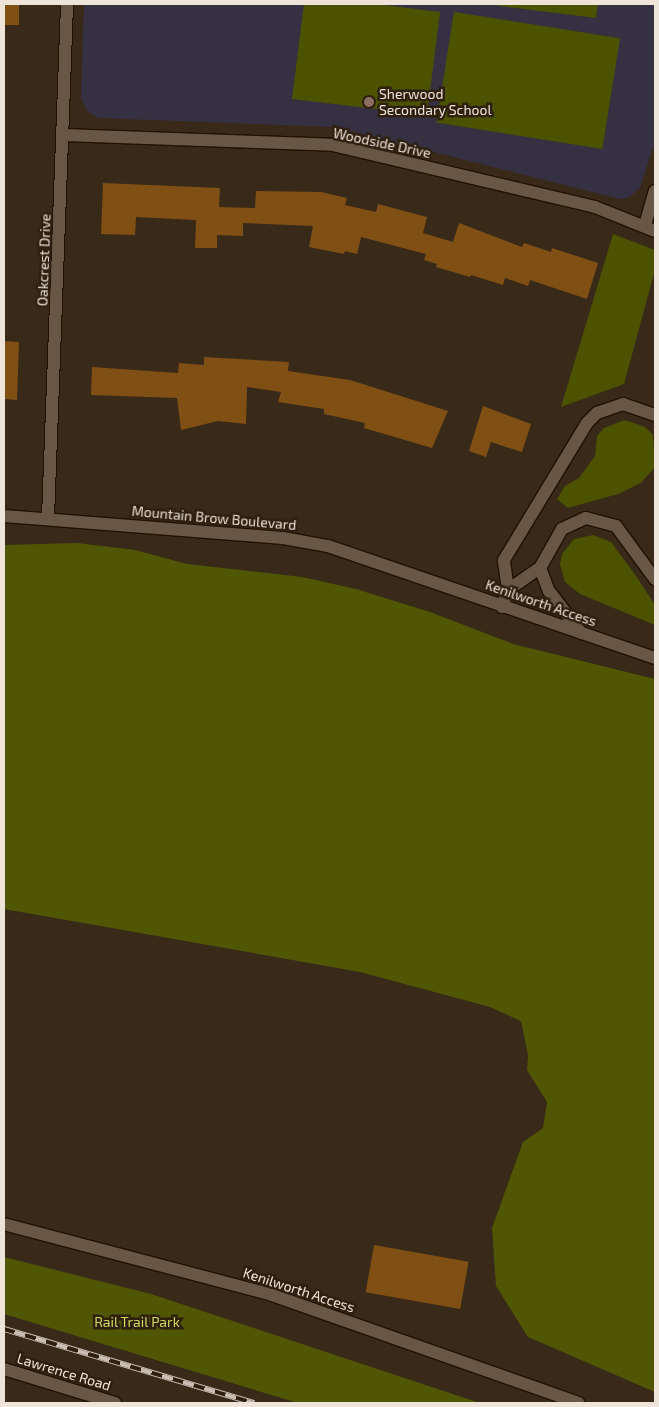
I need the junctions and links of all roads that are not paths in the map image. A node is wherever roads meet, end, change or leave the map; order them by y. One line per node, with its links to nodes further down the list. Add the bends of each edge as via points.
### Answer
1 (67, 4): 2 (main road, Oakcrest Drive)
2 (63, 135): 4 (main road, Woodside Drive, via 333,146 595,208); 7 (main road, Oakcrest Drive)
3 (655, 191): 4 (main road)
4 (650, 228)
5 (655, 415): 11 (main road, via 623,404 597,413 587,424 504,560)
6 (4, 516): 7 (main road, Mountain Brow Boulevard)
7 (48, 518): 9 (main road, Mountain Brow Boulevard, via 283,538 328,546)
8 (540, 568): 10 (main road, via 562,529 586,518 616,526); 11 (main road); 13 (main road, via 549,591)
9 (417, 575): 12 (main road, Kenilworth Access)
10 (655, 578)
11 (508, 590): 12 (main road)
12 (502, 607): 13 (main road, Kenilworth Access)
13 (580, 633): 14 (main road, Kenilworth Access)
14 (655, 658)
15 (4, 1224): 18 (main road, Kenilworth Access, via 272,1295)
16 (4, 1369): 17 (main road, Lawrence Road)
17 (111, 1403)
18 (579, 1403)

